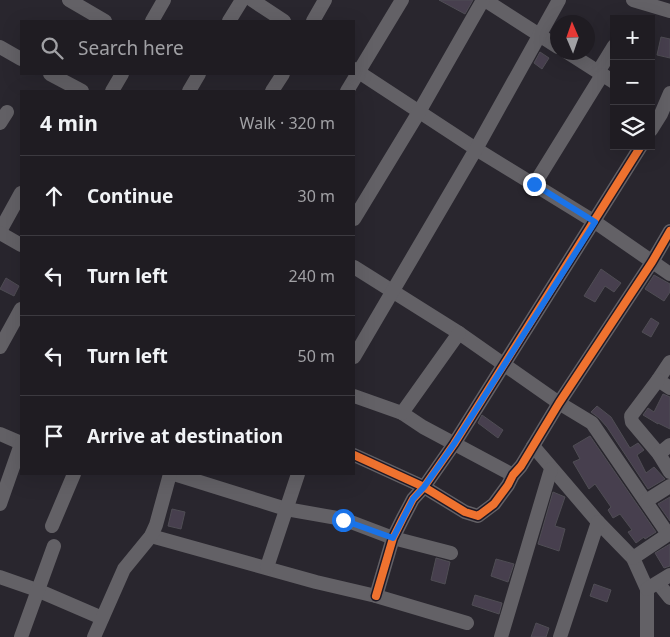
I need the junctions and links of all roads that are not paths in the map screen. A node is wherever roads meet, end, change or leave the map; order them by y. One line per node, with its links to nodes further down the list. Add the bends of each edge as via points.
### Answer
1 (69, 0): 11 (street)
2 (164, 0): 12 (street)
3 (242, 0): 13 (street)
4 (252, 0): 14 (street)
5 (325, 0): 15 (street)
6 (402, 0): 22 (street)
7 (484, 0): 16 (street); 35 (street)
8 (559, 0): 16 (street)
9 (633, 0): 10 (street)
10 (670, 11)
11 (103, 20)
12 (153, 20)
13 (231, 20)
14 (282, 20)
15 (315, 20)
16 (539, 35): 17 (street); 37 (street)
17 (550, 42)
18 (0, 47): 19 (street)
19 (20, 58)
20 (610, 59): 28 (street)
21 (580, 60): 28 (street)
22 (356, 71): 35 (street)
23 (52, 75): 29 (street)
24 (121, 75): 30 (street)
25 (198, 75): 31 (street)
26 (282, 75): 32 (street)
27 (354, 75): 33 (street)
28 (605, 76): 39 (street)
29 (80, 90)
30 (113, 90)
31 (189, 90)
32 (273, 90)
33 (347, 90)
34 (670, 93): 36 (street)
35 (419, 112): 37 (street); 41 (street)
36 (661, 114)
37 (476, 149): 39 (street); 49 (street)
38 (640, 150): 42 (street)
39 (534, 184): 42 (street)
40 (20, 195): 44 (street)
41 (355, 217)
42 (595, 222): 46 (street); 55 (street)
43 (670, 231): 46 (street)
44 (0, 232): 45 (street)
45 (20, 244)
46 (652, 262): 48 (street); 59 (street)
47 (355, 268): 49 (street)
48 (670, 274)
49 (394, 291): 51 (street); 53 (street)
50 (20, 311): 52 (street)
51 (459, 332): 55 (street); 60 (street)
52 (0, 347)
53 (355, 355)
54 (670, 362): 56 (street)
55 (504, 365): 59 (street); 63 (street)
56 (658, 380): 57 (street); 66 (street, via 631,416 632,422)
57 (670, 388)
58 (355, 396): 60 (street)
59 (559, 403): 64 (street); 77 (street, via 592,423)
60 (402, 412): 63 (street)
61 (0, 434): 62 (street)
62 (20, 444)
63 (454, 444): 74 (street); 76 (street)
64 (533, 446): 68 (street); 74 (street)
65 (20, 447): 78 (street)
66 (665, 449): 69 (street)
67 (355, 455): 76 (street)
68 (552, 469): 80 (street); 100 (street)
69 (670, 472)
70 (74, 475): 81 (street)
71 (170, 475): 83 (street)
72 (177, 475): 79 (street)
73 (298, 475): 79 (street)
74 (513, 475): 76 (street, via 494,504 478,516 465,512)
75 (670, 486): 77 (street)
76 (424, 487): 84 (street, via 413,499)
77 (646, 501): 82 (street)
78 (0, 502)
79 (286, 509): 84 (street, via 343,520); 88 (street)
80 (598, 522): 87 (street); 101 (street)
81 (52, 526)
82 (669, 533): 87 (street)
83 (151, 536): 88 (street); 95 (street, via 124,569)
84 (393, 538): 86 (street); 93 (street)
85 (54, 546): 92 (street)
86 (451, 553)
87 (632, 558): 91 (street)
88 (267, 567): 93 (street)
89 (670, 575): 91 (street)
90 (0, 577): 92 (street)
91 (652, 586): 94 (street); 97 (street)
92 (37, 590): 95 (street); 98 (street)
93 (376, 596): 96 (street)
94 (670, 598)
95 (102, 618): 99 (street)
96 (467, 623)
97 (647, 636)
98 (21, 637)
99 (94, 637)
100 (500, 637)
101 (560, 637)

